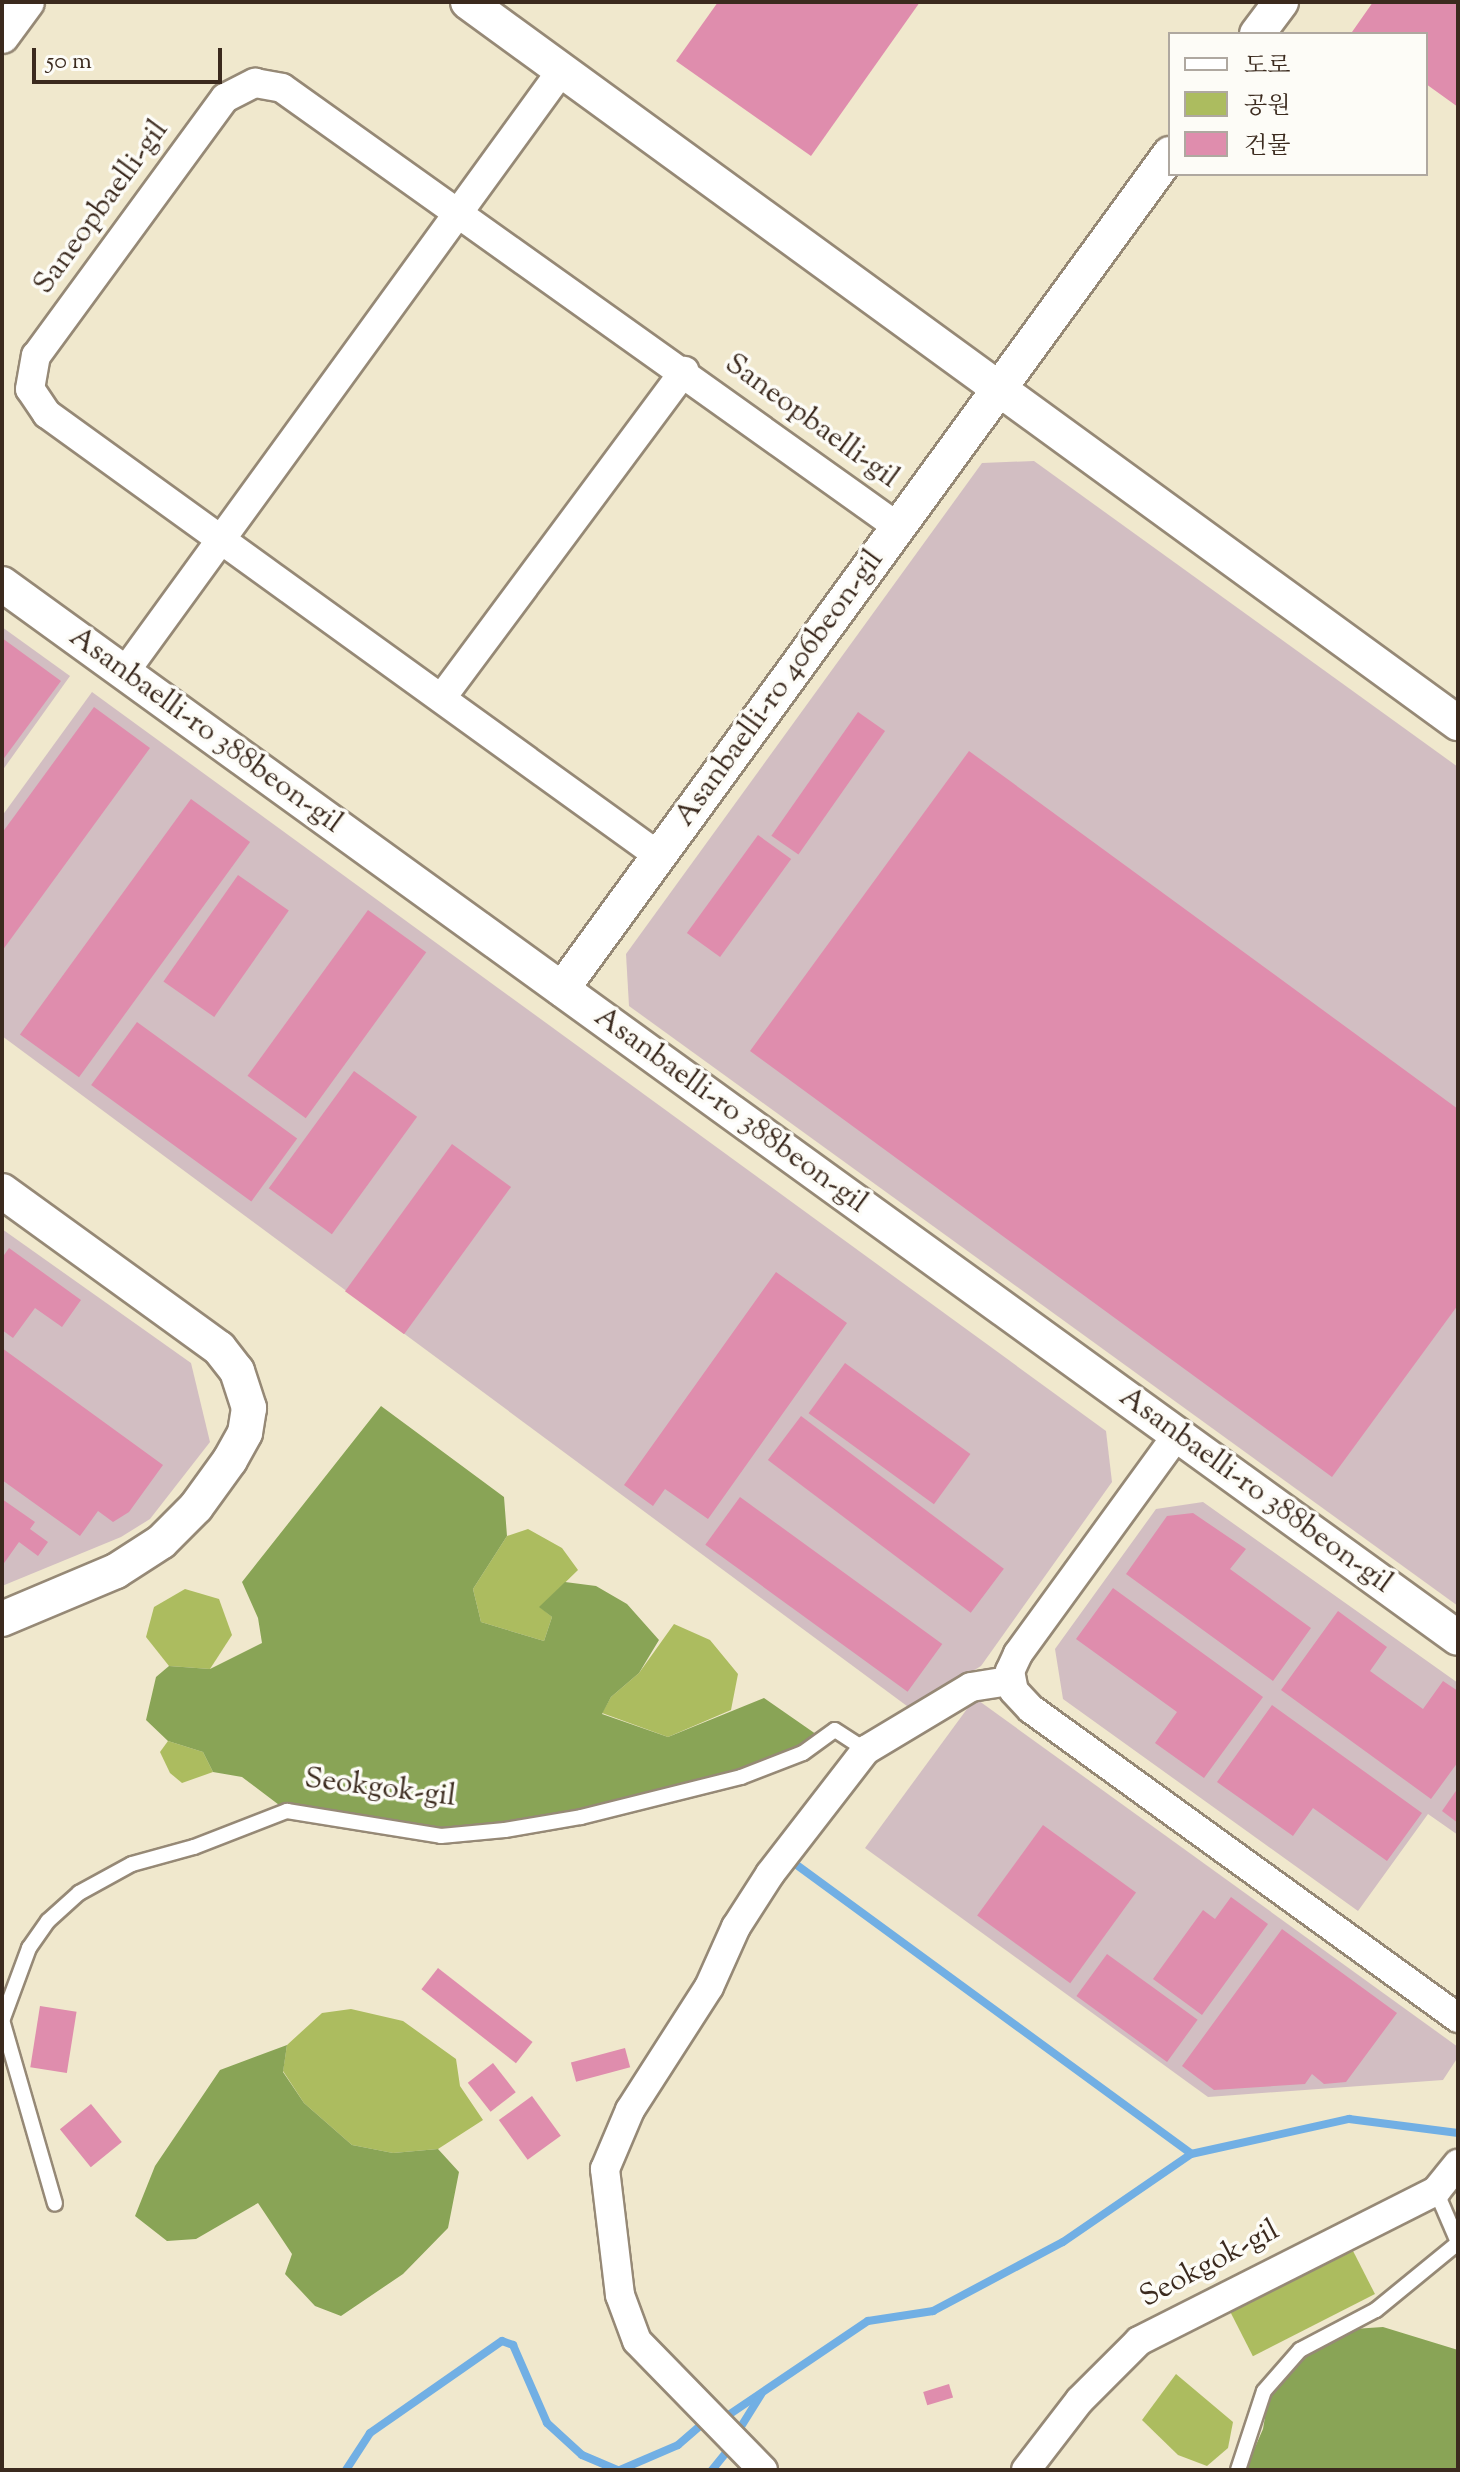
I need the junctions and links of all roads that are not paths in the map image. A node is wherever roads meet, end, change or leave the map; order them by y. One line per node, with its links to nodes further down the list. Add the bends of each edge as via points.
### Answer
1 (27, 2): 5 (street)
2 (468, 2): 6 (street)
3 (1281, 2): 4 (street)
4 (1258, 32)
5 (2, 36)
6 (562, 70): 8 (street); 10 (street)
7 (1168, 157): 10 (street)
8 (456, 216): 9 (street, Saneopbaelli-gil); 12 (street); 12 (street, Saneopbaelli-gil, via 282,88 255,83 225,98 36,356 30,389 47,414)
9 (684, 371): 11 (street, Saneopbaelli-gil); 15 (street, Saneopbaelli-gil)
10 (999, 389): 11 (street, Asanbaelli-ro 406beon-gil); 16 (street)
11 (898, 527): 17 (street, Asanbaelli-ro 406beon-gil)
12 (221, 539): 14 (street); 15 (street, Saneopbaelli-gil)
13 (2, 584): 14 (street, Asanbaelli-ro 388beon-gil)
14 (124, 673): 18 (street, Asanbaelli-ro 388beon-gil)
15 (443, 696): 17 (street, Saneopbaelli-gil)
16 (1458, 723)
17 (659, 856): 18 (street, Asanbaelli-ro 406beon-gil)
18 (562, 989): 20 (street, Asanbaelli-ro 388beon-gil)
19 (2, 1191): 21 (street, via 219,1348 237,1371 249,1408 245,1433 230,1460 196,1507 161,1542 116,1571)
20 (1177, 1435): 22 (street, Asanbaelli-ro 388beon-gil); 23 (street, via 1018,1654)
21 (2, 1619)
22 (1458, 1638)
23 (1010, 1681): 24 (street, via 971,1687); 25 (street, via 1031,1709)
24 (866, 1750): 26 (lane, Seokgok-gil, via 835,1730 803,1753 741,1777 505,1830 441,1836 287,1811 132,1864 79,1893 48,1921 29,1948); 31 (street, via 736,1927 709,1987 630,2110 605,2169 620,2295 637,2341)
25 (1458, 2018)
26 (2, 2020): 29 (lane, Seokgok-gil)
27 (1458, 2164): 28 (street, Seokgok-gil)
28 (1436, 2191): 30 (lane); 32 (street, Seokgok-gil, via 1139,2341 1080,2400)
29 (55, 2204)
30 (1458, 2242): 33 (lane, via 1376,2310 1300,2350 1264,2391)
31 (763, 2470)
32 (1026, 2470)
33 (1238, 2470)

